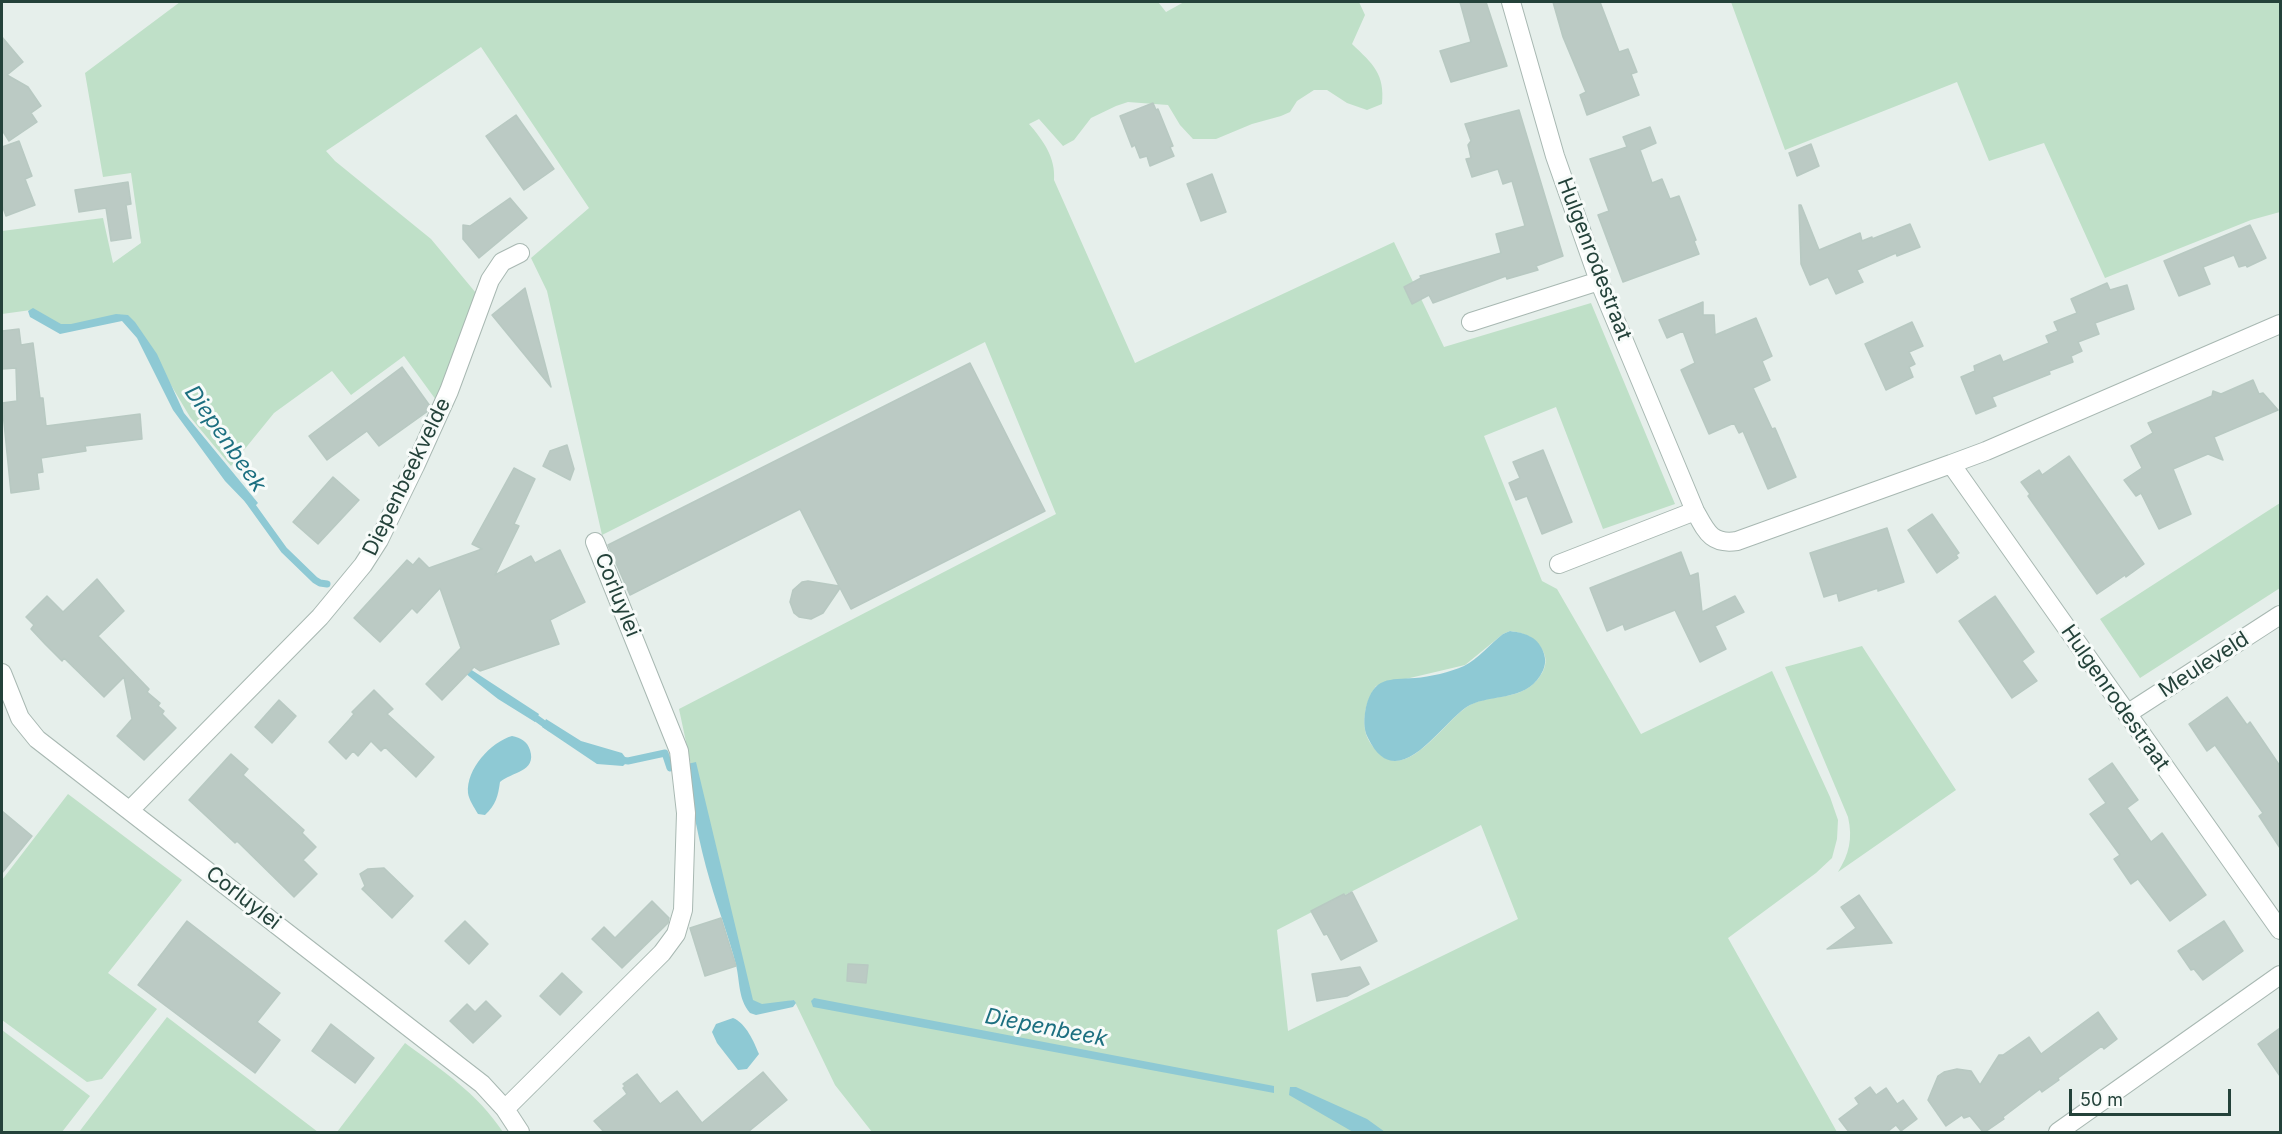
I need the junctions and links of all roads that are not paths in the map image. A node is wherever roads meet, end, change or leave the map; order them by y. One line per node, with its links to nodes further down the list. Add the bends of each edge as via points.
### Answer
1 (1510, 2): 3 (street, Hulgenrodestraat, via 1555,156)
2 (520, 252): 13 (street, Diepenbeekvelde, via 502,262 490,280 449,391 379,540 363,565 320,617)
3 (1599, 281): 4 (street); 7 (street, Hulgenrodestraat)
4 (1471, 322)
5 (2280, 324): 6 (street, Hulgenrodestraat)
6 (1951, 464): 7 (street, Hulgenrodestraat, via 1737,541 1725,543 1714,539); 12 (street, Hulgenrodestraat)
7 (1695, 511): 9 (street)
8 (595, 542): 16 (street, Corluylei, via 679,750 686,813 683,910 676,934 662,953)
9 (1559, 564)
10 (2280, 615): 12 (street, Meuleveld)
11 (2, 673): 13 (street, Corluylei, via 20,718 37,739)
12 (2127, 714): 14 (street, Hulgenrodestraat)
13 (130, 810): 16 (street, Corluylei, via 482,1084)
14 (2280, 930)
15 (2280, 975): 18 (street)
16 (505, 1109): 17 (street, Corluylei)
17 (520, 1132)
18 (2058, 1132)

